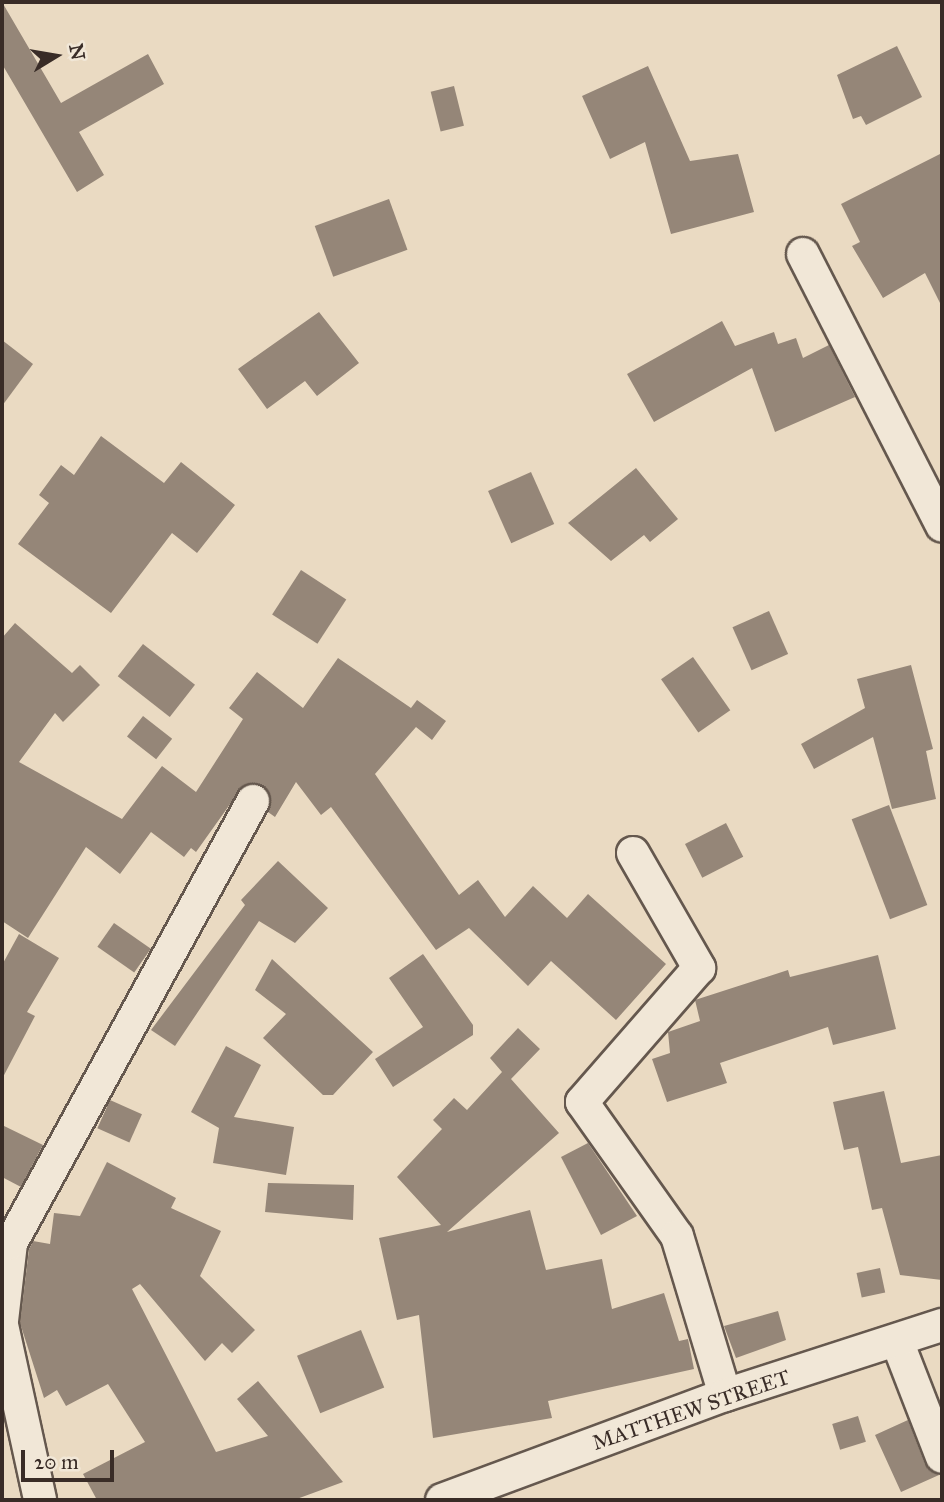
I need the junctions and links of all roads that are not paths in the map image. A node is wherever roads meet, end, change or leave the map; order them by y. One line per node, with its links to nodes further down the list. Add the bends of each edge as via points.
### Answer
1 (803, 254): 2 (street)
2 (942, 526)
3 (253, 801): 5 (street, via 11,1243)
4 (633, 853): 9 (street, via 699,968 582,1102 677,1236)
5 (2, 1323): 8 (street)
6 (942, 1325): 7 (street, MATTHEW STREET)
7 (897, 1341): 9 (street, MATTHEW STREET); 10 (street)
8 (6, 1368): 11 (street)
9 (725, 1395): 12 (street, MATTHEW STREET)
10 (942, 1457)
11 (40, 1500)
12 (442, 1500)

